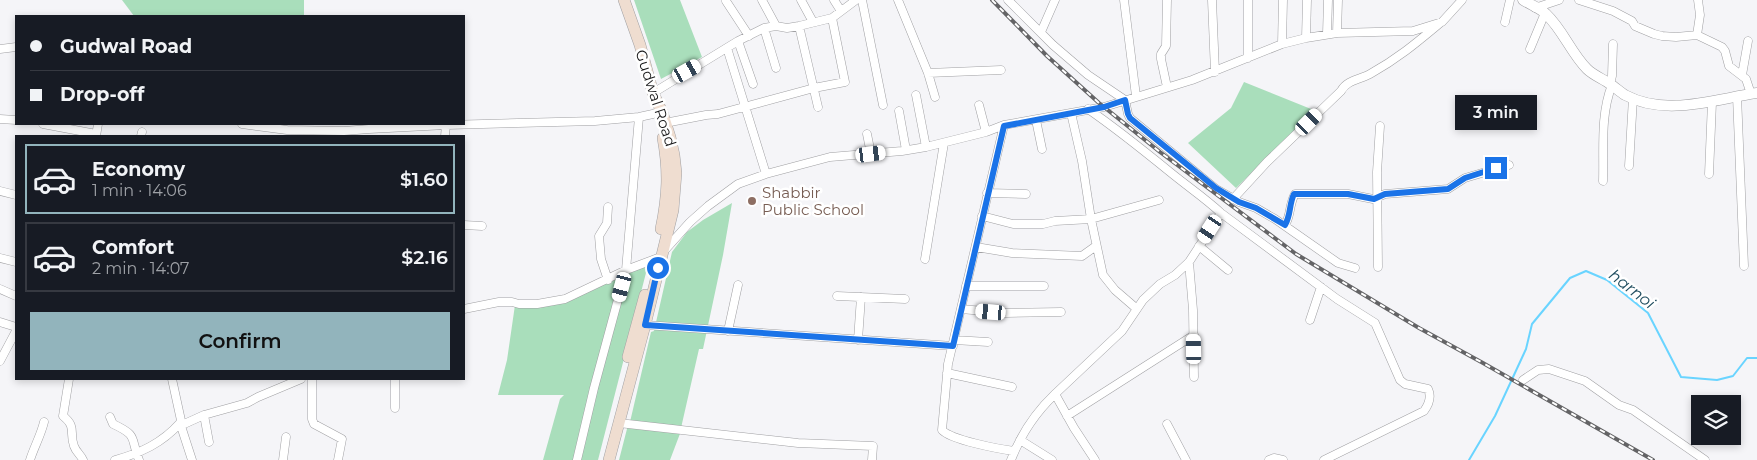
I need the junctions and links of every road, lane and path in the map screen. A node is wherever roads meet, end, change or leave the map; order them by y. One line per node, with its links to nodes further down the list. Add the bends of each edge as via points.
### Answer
1 (616, 0): 77 (main road, Gudwal Road)
2 (624, 0): 60 (main road, Gudwal Road)
3 (762, 0): 33 (street)
4 (801, 0): 30 (street)
5 (834, 0): 27 (street)
6 (856, 0): 27 (street)
7 (862, 0): 69 (street)
8 (898, 0): 54 (street)
9 (1008, 0): 36 (street)
10 (1055, 0): 36 (street)
11 (1124, 0): 63 (street)
12 (1167, 0): 58 (street, via 1166,46 1161,59)
13 (1212, 0): 53 (street)
14 (1248, 0): 50 (street)
15 (1283, 0): 44 (street)
16 (1307, 0): 41 (street)
17 (1328, 0): 38 (street)
18 (1338, 0): 37 (street)
19 (1462, 0): 31 (street)
20 (1510, 0): 32 (street)
21 (1523, 0): 26 (street)
22 (1559, 0): 26 (street)
23 (1579, 0): 39 (street, via 1613,12 1654,34)
24 (1698, 0): 39 (street)
25 (726, 1): 40 (street)
26 (1535, 8): 28 (street)
27 (841, 11): 29 (street)
28 (1545, 13): 49 (street); 57 (street, via 1588,70)
29 (832, 18): 30 (street); 59 (street, via 846,82)
30 (813, 22): 34 (street)
31 (1442, 22): 37 (street, via 1413,32); 106 (street, via 1395,60 1344,86)
32 (1505, 22)
33 (776, 26): 34 (street); 35 (street)
34 (799, 26): 59 (street)
35 (764, 28): 40 (street); 51 (street)
36 (1041, 32): 67 (street, via 1088,75)
37 (1337, 33): 38 (street)
38 (1327, 34): 41 (street)
39 (1697, 35): 55 (street, via 1722,47 1729,66)
40 (749, 36): 42 (street)
41 (1306, 38): 44 (street)
42 (738, 41): 47 (street); 56 (street)
43 (1748, 41): 55 (street)
44 (1282, 44): 50 (street)
45 (1613, 44): 57 (street)
46 (15, 47): 48 (street)
47 (727, 48): 60 (street); 72 (street)
48 (0, 49)
49 (1530, 49)
50 (1248, 58): 53 (street)
51 (776, 68)
52 (1001, 70): 54 (street)
53 (1215, 72): 58 (street)
54 (928, 73): 65 (street)
55 (1742, 76): 61 (street)
56 (753, 84)
57 (1611, 85): 66 (street); 101 (street, via 1605,113)
58 (1167, 87): 63 (street)
59 (814, 88): 71 (street); 72 (street)
60 (653, 92): 77 (main road, Gudwal Road)
61 (1754, 93): 64 (street)
62 (916, 95): 93 (street)
63 (1136, 96): 67 (street)
64 (1737, 96): 68 (street); 124 (street)
65 (935, 97)
66 (1632, 98): 68 (street, via 1666,106); 98 (street)
67 (1125, 100): 73 (street); 106 (street, via 1130,118)
68 (1712, 102): 100 (street)
69 (883, 105)
70 (980, 105): 87 (street)
71 (818, 106)
72 (746, 108): 77 (street, via 718,114); 99 (street)
73 (1088, 109): 75 (street); 110 (street, via 1126,135)
74 (900, 111): 95 (street)
75 (1071, 113): 80 (street); 112 (street)
76 (639, 117): 77 (street); 81 (street); 127 (street)
77 (661, 117): 119 (main road, Gudwal Road, via 670,137 675,183 673,210)
78 (0, 119): 79 (street)
79 (15, 120)
80 (1036, 120): 85 (street); 94 (street)
81 (465, 124)
82 (48, 125): 90 (street)
83 (250, 125): 88 (street)
84 (446, 125): 88 (street, via 369,128); 91 (street)
85 (1004, 126): 87 (street); 103 (street)
86 (1380, 126): 107 (street)
87 (986, 132): 92 (street)
88 (344, 134)
89 (866, 134): 96 (street)
90 (96, 135)
91 (445, 135)
92 (944, 143): 93 (street); 121 (street)
93 (926, 147): 95 (street)
94 (1042, 149)
95 (906, 150): 96 (street)
96 (871, 154): 99 (street, via 830,157)
97 (1509, 165): 107 (street, via 1465,178 1448,189 1385,194)
98 (1629, 166)
99 (766, 174): 119 (street, via 738,184 708,206)
100 (1710, 174)
101 (1603, 181)
102 (0, 191): 105 (street)
103 (988, 193): 104 (street); 111 (street)
104 (1026, 194)
105 (15, 195)
106 (1233, 199): 114 (street)
107 (1377, 199): 114 (street, via 1348,194 1294,194); 125 (street)
108 (1159, 200): 112 (street)
109 (608, 206): 129 (street, via 607,223 599,236 601,259)
110 (1221, 213): 117 (street); 133 (street)
111 (982, 216): 112 (street, via 1013,224); 118 (street)
112 (1090, 219): 116 (street)
113 (465, 225): 115 (street)
114 (1285, 225): 126 (street, via 1338,263)
115 (482, 226)
116 (1096, 246): 118 (street, via 1082,256 1012,254); 141 (street, via 1106,281)
117 (1199, 246): 123 (street); 128 (street)
118 (976, 247): 131 (street)
119 (659, 257): 127 (street); 145 (main road, Gudwal Road); 185 (main road, Gudwal Road)
120 (0, 258): 122 (street)
121 (925, 259)
122 (15, 262)
123 (1189, 262): 141 (street, via 1160,284); 149 (street)
124 (1744, 266)
125 (1378, 267)
126 (1355, 268)
127 (626, 270): 129 (street); 184 (street)
128 (1228, 270)
129 (608, 280): 139 (street, via 566,299 537,304 499,302)
130 (738, 285): 147 (street)
131 (966, 286): 132 (street); 140 (street)
132 (1044, 286)
133 (1321, 287): 143 (street); 193 (street, via 1375,323 1400,380 1428,389 1430,393 1424,411)
134 (0, 289): 135 (street)
135 (15, 296)
136 (837, 296): 137 (street)
137 (861, 297): 138 (street); 150 (street)
138 (906, 299)
139 (465, 309)
140 (961, 309): 142 (street, via 1006,313); 152 (street)
141 (1137, 309): 163 (street, via 1122,331)
142 (1061, 312)
143 (1310, 320)
144 (0, 322): 146 (street)
145 (645, 325): 147 (street); 169 (main road, Gudwal Road)
146 (15, 327)
147 (728, 331): 150 (street)
148 (15, 333): 153 (street)
149 (1194, 335): 155 (street); 166 (street)
150 (858, 340): 152 (street)
151 (988, 342): 152 (street)
152 (953, 343): 154 (street)
153 (0, 361)
154 (947, 373): 162 (street); 175 (street, via 942,430 946,434)
155 (1194, 377)
156 (69, 380): 179 (street, via 63,416 73,429 74,448)
157 (172, 380): 170 (street)
158 (312, 380): 183 (street, via 312,420 342,439)
159 (394, 380): 164 (street)
160 (1523, 380): 194 (street, via 1538,370 1549,369 1586,381)
161 (291, 381): 165 (street, via 247,403)
162 (1012, 387)
163 (1055, 394): 166 (street); 173 (street, via 1031,420)
164 (396, 408)
165 (204, 415): 170 (street); 174 (street)
166 (1067, 416): 177 (street)
167 (110, 417): 176 (street, via 113,424 133,438)
168 (44, 422): 178 (street)
169 (618, 423): 186 (main road, Gudwal Road); 187 (street, via 798,443 873,446)
170 (181, 424): 176 (street); 181 (street)
171 (1167, 424): 190 (street)
172 (286, 437): 182 (street)
173 (1020, 440): 175 (street); 189 (street)
174 (209, 442)
175 (1014, 451): 188 (street)
176 (138, 457): 180 (street)
177 (1093, 459)
178 (30, 460)
179 (83, 460)
180 (115, 460)
181 (192, 460)
182 (283, 460)
183 (338, 460)
184 (578, 460)
185 (601, 460)
186 (609, 460)
187 (872, 460)
188 (1011, 460)
189 (1052, 460)
190 (1186, 460)
191 (1269, 460): 192 (street)
192 (1283, 460)
193 (1324, 460)
194 (1705, 460)

